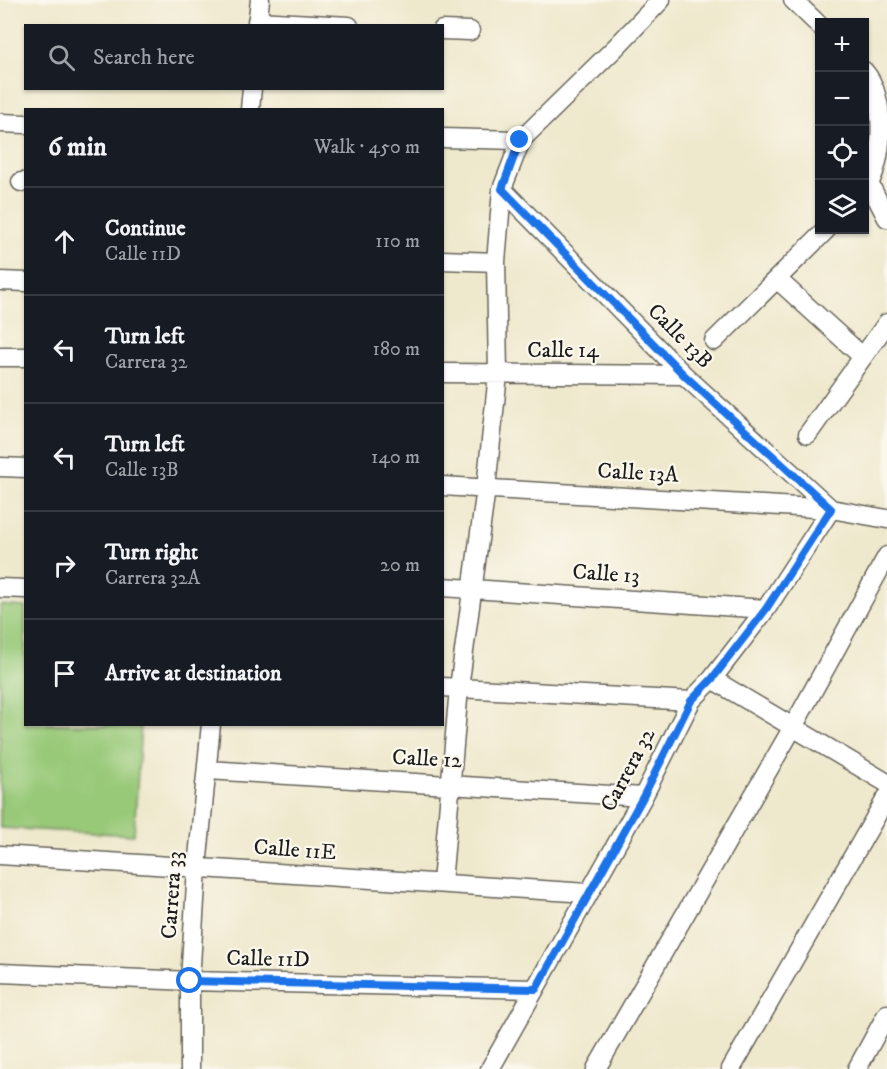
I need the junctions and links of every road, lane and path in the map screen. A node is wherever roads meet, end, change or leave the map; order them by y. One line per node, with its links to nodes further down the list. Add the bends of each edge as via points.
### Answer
1 (260, 0): 5 (street)
2 (661, 0): 15 (street)
3 (793, 0): 4 (street)
4 (815, 22)
5 (257, 23): 6 (street)
6 (288, 24)
7 (444, 30): 8 (street)
8 (470, 32)
9 (865, 72): 16 (street, via 874,90 879,121 878,165)
10 (252, 90): 11 (street)
11 (250, 108)
12 (0, 123): 13 (street)
13 (24, 124)
14 (444, 138): 15 (street)
15 (520, 140): 17 (street)
16 (869, 184)
17 (502, 189): 22 (street); 33 (street, Calle 13B)
18 (869, 191): 19 (street)
19 (887, 218)
20 (822, 234): 23 (street)
21 (444, 260): 22 (street)
22 (496, 261): 32 (street)
23 (778, 280): 27 (street); 30 (street)
24 (0, 281): 25 (street)
25 (24, 282)
26 (887, 323): 30 (street)
27 (714, 341)
28 (0, 357): 29 (street)
29 (24, 357)
30 (863, 357): 34 (street)
31 (444, 373): 32 (street, Calle 14)
32 (498, 374): 33 (street, Calle 14); 38 (street)
33 (684, 375): 39 (street, Calle 13B)
34 (808, 434)
35 (0, 467): 36 (street)
36 (24, 468)
37 (444, 486): 38 (street, Calle 13A)
38 (486, 489): 39 (street, Calle 13A); 45 (street)
39 (831, 509): 40 (street, Calle 13A); 46 (street, Carrera 32)
40 (887, 519)
41 (887, 556): 51 (street)
42 (444, 587): 45 (street, Calle 13)
43 (0, 588): 44 (street)
44 (24, 589)
45 (473, 589): 46 (street, Calle 13); 48 (street)
46 (766, 609): 47 (street, Carrera 32)
47 (712, 679): 49 (street, Carrera 32); 51 (street)
48 (451, 687): 49 (street); 54 (street)
49 (691, 701): 55 (street, Carrera 32)
50 (211, 726): 52 (street, Carrera 33)
51 (793, 727): 53 (street); 67 (street)
52 (208, 770): 54 (street, Calle 12); 58 (street, Carrera 33)
53 (887, 783)
54 (451, 785): 55 (street, Calle 12); 59 (street)
55 (643, 797): 60 (street, Carrera 32)
56 (887, 797): 68 (street)
57 (0, 855): 58 (street, Calle 11E)
58 (197, 868): 59 (street, Calle 11E); 62 (street, Carrera 33)
59 (442, 883): 60 (street, Calle 11E)
60 (588, 893): 63 (street, Carrera 32)
61 (0, 973): 62 (street, Calle 11D)
62 (190, 981): 63 (street, Calle 11D); 65 (street, Carrera 33)
63 (536, 989): 66 (street, Carrera 32)
64 (887, 1014): 69 (street)
65 (190, 1069)
66 (490, 1069)
67 (596, 1069)
68 (731, 1069)
69 (857, 1069)

